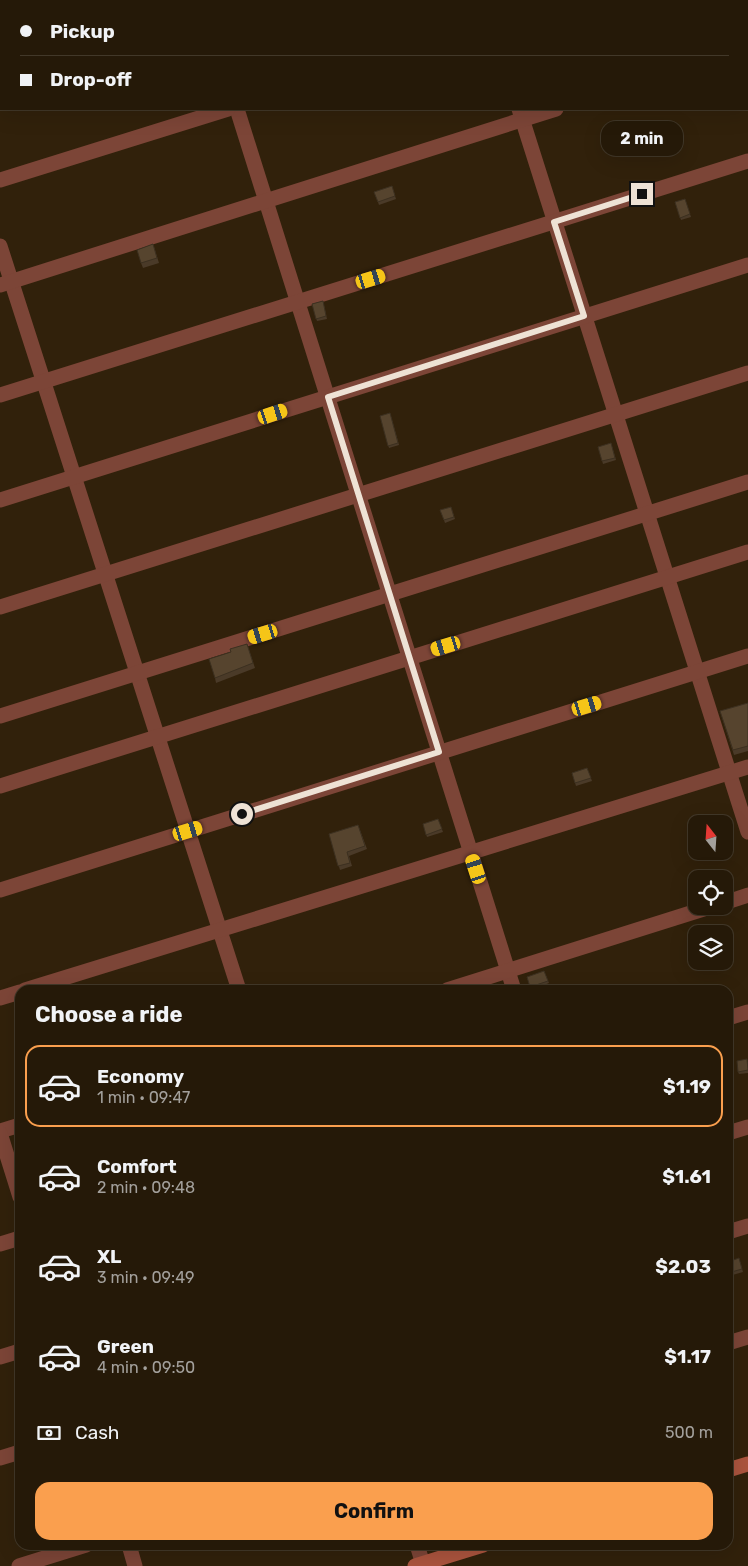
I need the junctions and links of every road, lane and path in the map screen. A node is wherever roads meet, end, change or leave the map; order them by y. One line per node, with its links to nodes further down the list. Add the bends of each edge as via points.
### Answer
1 (225, 110): 6 (street)
2 (236, 110): 7 (street)
3 (549, 110): 4 (street)
4 (520, 114): 7 (street); 8 (street)
5 (748, 161): 8 (street)
6 (0, 180)
7 (266, 201): 11 (street); 12 (street)
8 (554, 222): 12 (street); 13 (street)
9 (0, 246): 11 (street)
10 (748, 265): 13 (street)
11 (6, 283): 15 (street)
12 (298, 302): 15 (street); 17 (street)
13 (584, 316): 17 (street); 18 (street)
14 (748, 373): 18 (street)
15 (44, 381): 16 (street); 19 (street)
16 (0, 395)
17 (328, 397): 19 (street); 21 (street)
18 (616, 414): 21 (street); 23 (street)
19 (74, 477): 22 (street); 25 (street)
20 (748, 482): 23 (street)
21 (358, 495): 25 (street); 27 (street)
22 (0, 500)
23 (647, 514): 26 (street); 27 (street)
24 (748, 552): 26 (street)
25 (106, 574): 28 (street); 32 (street)
26 (667, 578): 30 (street); 31 (street)
27 (390, 594): 30 (street); 32 (street)
28 (0, 607)
29 (748, 656): 31 (street)
30 (410, 658): 34 (street); 35 (street)
31 (697, 672): 35 (street); 37 (street)
32 (137, 673): 33 (street); 34 (street)
33 (0, 716)
34 (158, 737): 38 (street); 39 (street)
35 (439, 752): 39 (street); 41 (street)
36 (748, 767): 37 (street)
37 (729, 772): 40 (street); 41 (street)
38 (0, 786)
39 (188, 831): 42 (street); 46 (street)
40 (748, 832)
41 (471, 852): 46 (street); 47 (street)
42 (0, 890)
43 (748, 895): 44 (street)
44 (733, 900)
45 (688, 914): 47 (street)
46 (220, 930): 48 (street); 49 (street)
47 (508, 971): 50 (street); 51 (street)
48 (41, 985)
49 (237, 985)
50 (463, 985)
51 (512, 985)
52 (15, 994): 53 (street)
53 (0, 998)
54 (748, 1012): 55 (street)
55 (733, 1016)
56 (15, 1127): 58 (street)
57 (748, 1127): 59 (street)
58 (0, 1132): 60 (street)
59 (733, 1132)
60 (15, 1181)
61 (748, 1226): 62 (street)
62 (733, 1230)
63 (15, 1240): 64 (street)
64 (0, 1244)
65 (748, 1337): 66 (street)
66 (733, 1342)
67 (15, 1352): 68 (street)
68 (0, 1357)
69 (15, 1454): 70 (street)
70 (0, 1458)
71 (748, 1464): 72 (street)
72 (733, 1468)
73 (70, 1550): 78 (street)
74 (131, 1550): 79 (street)
75 (418, 1550): 77 (street)
76 (468, 1550): 77 (street)
77 (419, 1565)
78 (19, 1566)
79 (136, 1566)

